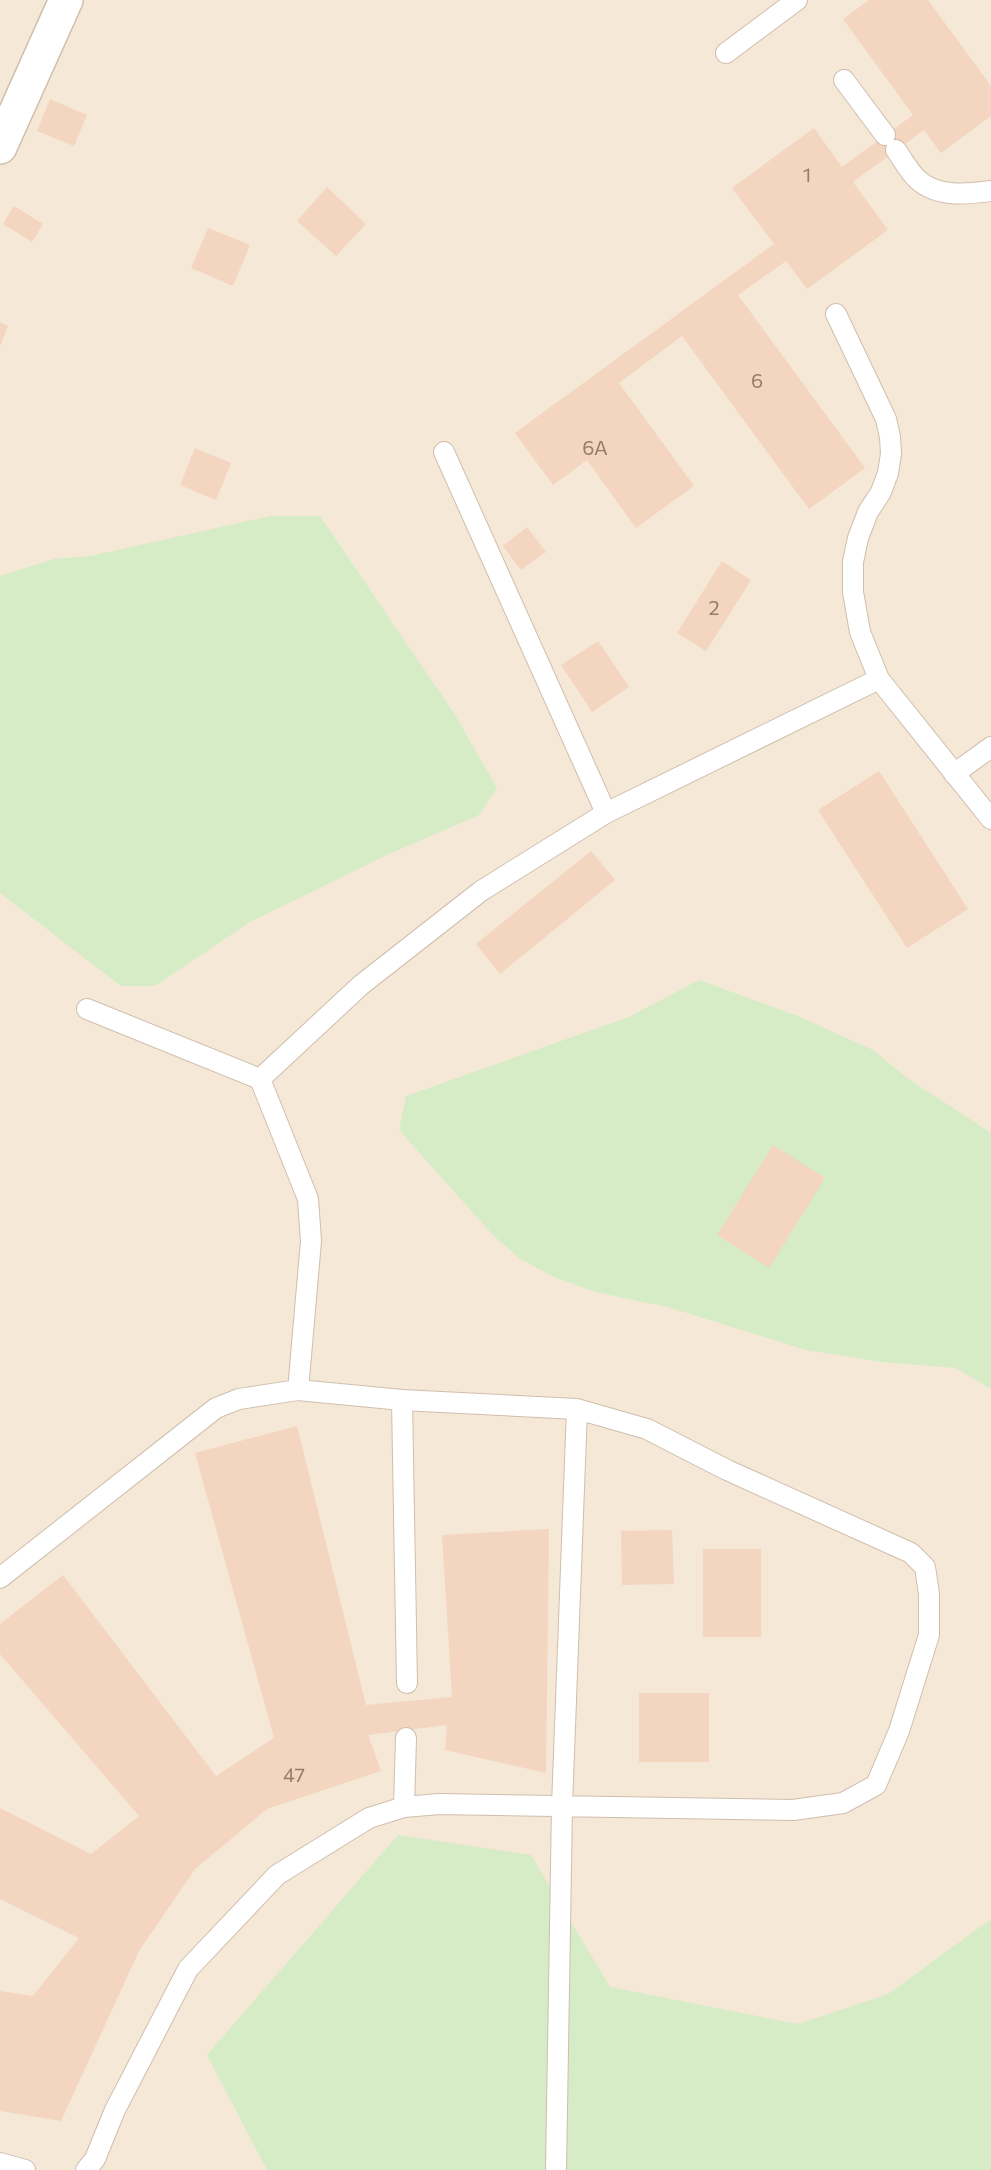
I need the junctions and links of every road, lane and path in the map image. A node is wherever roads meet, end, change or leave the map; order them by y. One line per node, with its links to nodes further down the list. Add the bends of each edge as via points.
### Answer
1 (66, 0): 5 (street)
2 (797, 0): 3 (lane)
3 (726, 54)
4 (844, 80): 6 (lane, via 918,180 944,193)
5 (0, 147)
6 (991, 191)
7 (836, 314): 9 (lane, via 886,419 890,437 888,473 868,512 853,562 860,632)
8 (444, 452): 12 (lane)
9 (879, 679): 11 (lane); 12 (lane)
10 (991, 747): 11 (lane)
11 (954, 774): 13 (lane)
12 (606, 813): 15 (lane, via 481,891 362,985)
13 (991, 819)
14 (87, 1009): 15 (lane)
15 (260, 1079): 16 (lane, via 308,1199 311,1241)
16 (298, 1390): 17 (lane); 19 (lane, via 239,1399 216,1408)
17 (402, 1400): 18 (lane); 20 (lane)
18 (577, 1409): 22 (lane); 22 (lane, via 647,1429 910,1553 925,1567 929,1635 899,1731 876,1785 843,1803 793,1810)
19 (0, 1578)
20 (407, 1683)
21 (406, 1738): 23 (lane)
22 (562, 1806): 23 (lane); 27 (lane)
23 (404, 1807): 26 (lane, via 369,1818 277,1875 188,1969 115,2110 95,2159)
24 (0, 2163): 25 (lane)
25 (25, 2170)
26 (86, 2170)
27 (556, 2170)

